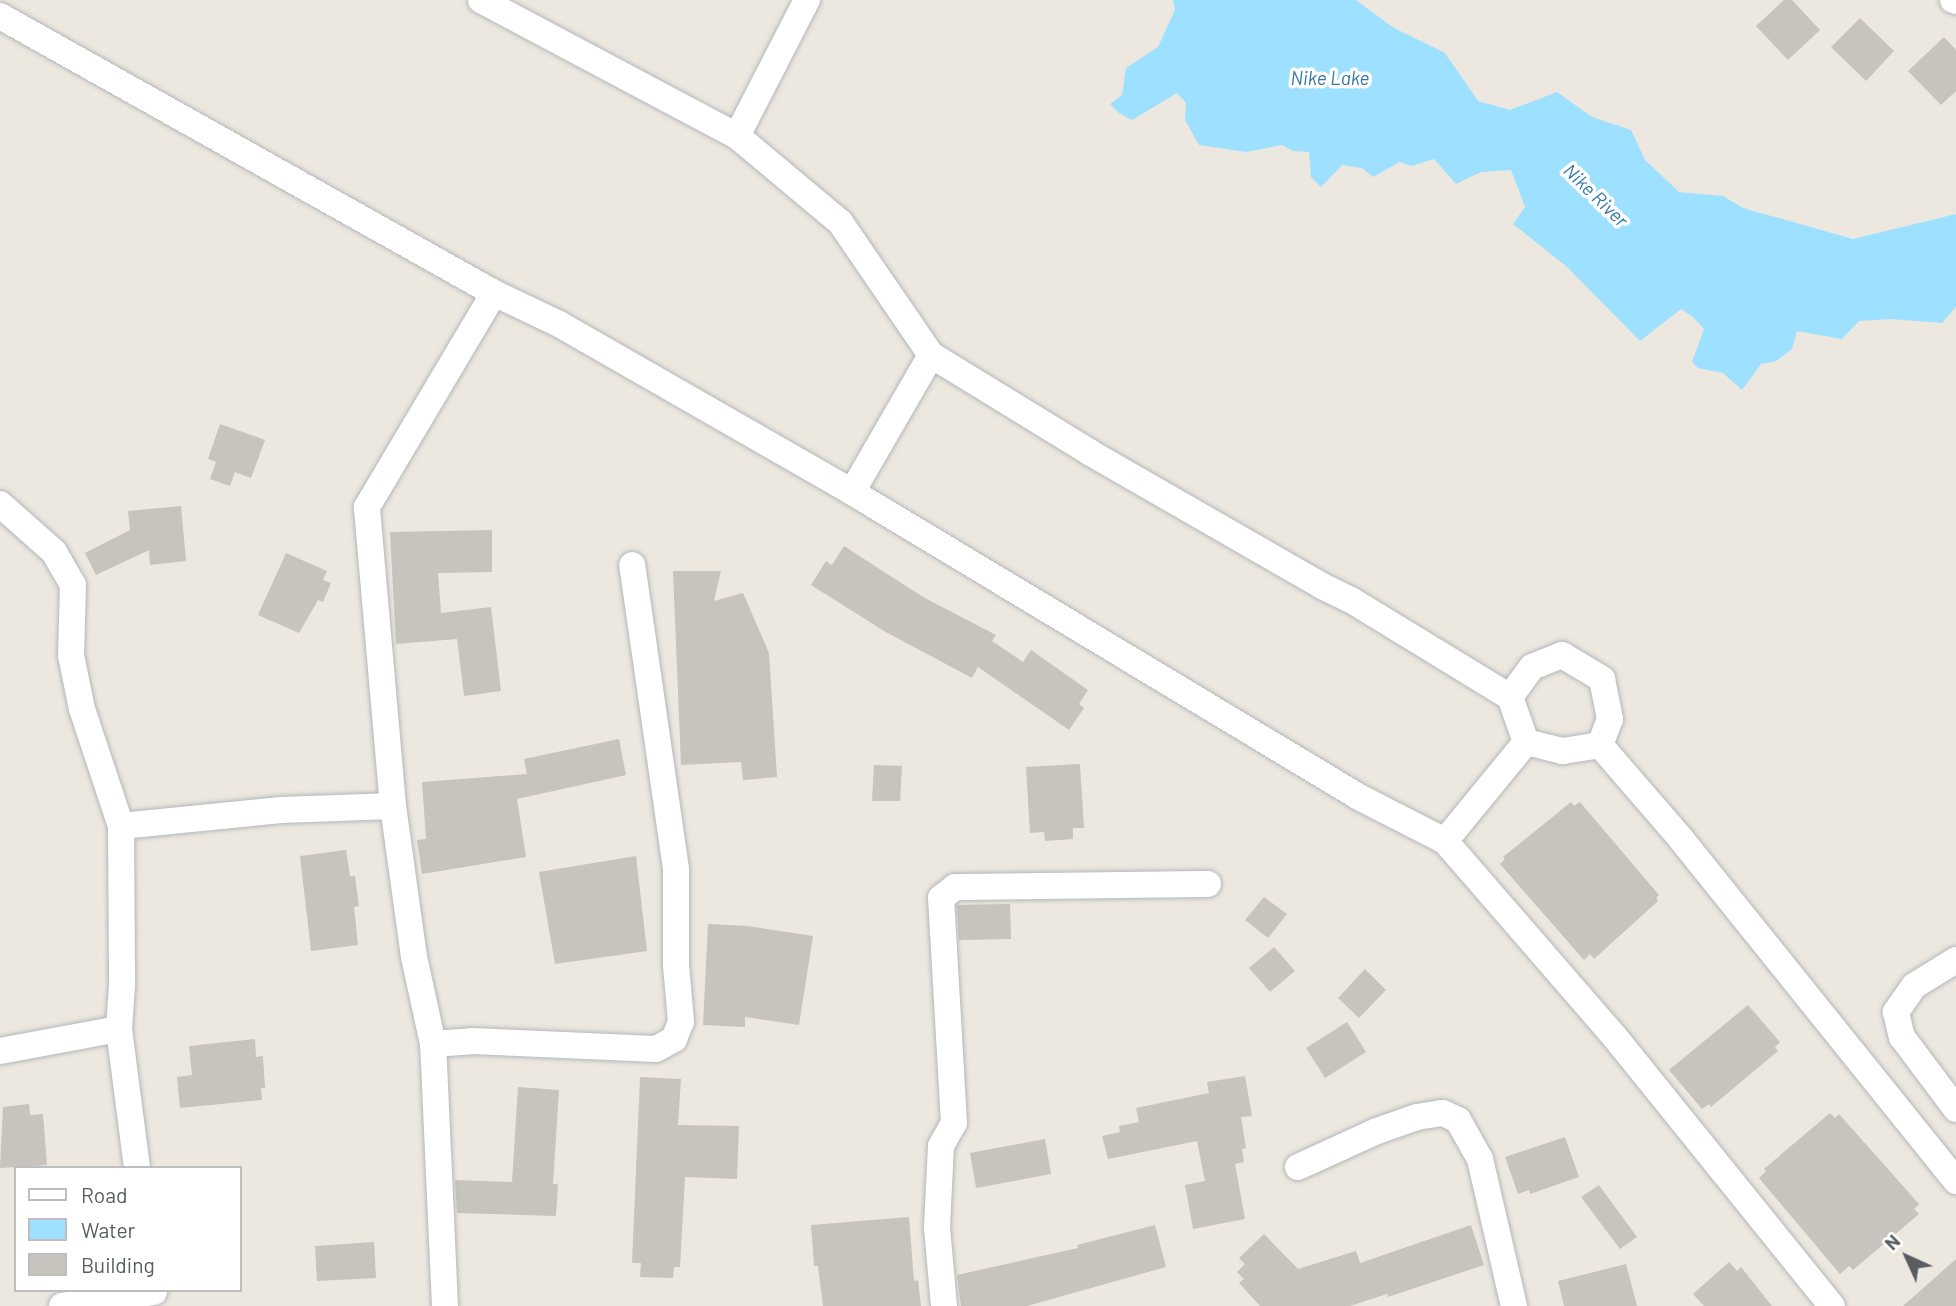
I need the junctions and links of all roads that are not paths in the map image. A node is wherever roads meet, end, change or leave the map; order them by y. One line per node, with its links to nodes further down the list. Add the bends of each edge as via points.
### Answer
1 (481, 0): 4 (street)
2 (807, 0): 4 (street)
3 (0, 16): 5 (street)
4 (737, 136): 6 (street, via 840,222)
5 (494, 293): 7 (street, via 559,324); 13 (street, via 367,507)
6 (931, 355): 7 (street); 10 (street)
7 (852, 492): 15 (street, via 1359,797)
8 (0, 504): 14 (street, via 54,552 73,585 71,655 82,709)
9 (632, 565): 19 (street, via 676,869 681,1022 674,1039 656,1049 472,1041)
10 (1510, 697): 11 (street); 12 (street, via 1532,667 1562,655 1602,679 1610,719)
11 (1526, 742): 12 (street, via 1563,751); 15 (street)
12 (1600, 745): 24 (street)
13 (393, 806): 14 (street, via 281,810); 19 (street, via 414,957)
14 (121, 826): 18 (street)
15 (1445, 841): 30 (street, via 1614,1036)
16 (1208, 884): 28 (street, via 955,887 941,898 954,1123 941,1146 937,1227)
17 (1956, 960): 21 (street, via 1914,986 1896,1012 1902,1037)
18 (119, 1029): 20 (street); 22 (street)
19 (433, 1044): 27 (street)
20 (0, 1051)
21 (1956, 1109)
22 (137, 1166)
23 (1298, 1167): 29 (street, via 1377,1130 1417,1117 1443,1113 1458,1120 1480,1158)
24 (1956, 1181)
25 (155, 1296): 26 (street)
26 (62, 1306)
27 (445, 1306)
28 (944, 1306)
29 (1514, 1306)
30 (1832, 1306)

